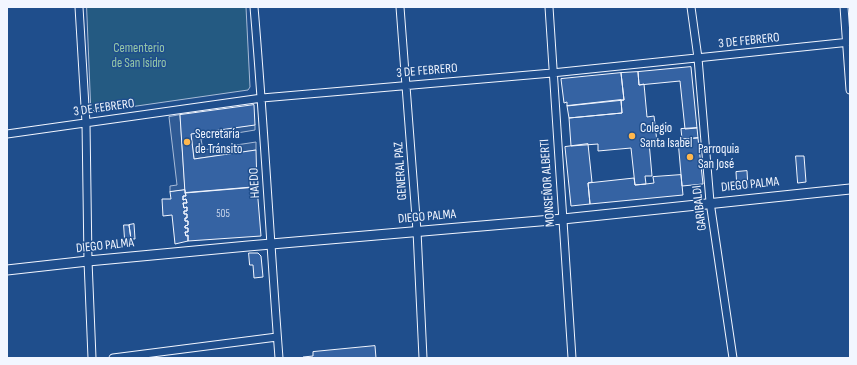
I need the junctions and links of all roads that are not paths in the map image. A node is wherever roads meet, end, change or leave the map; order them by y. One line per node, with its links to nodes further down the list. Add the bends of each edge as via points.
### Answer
1 (79, 7): 13 (street)
2 (254, 7): 12 (street, HAEDO)
3 (400, 7): 10 (street, GENERAL PAZ)
4 (548, 7): 9 (street, MONSEÑOR ALBERTI)
5 (691, 7): 8 (street, GARIBALDI)
6 (844, 7): 7 (street)
7 (848, 42): 8 (street, 3 DE FEBRERO); 11 (street)
8 (698, 58): 9 (street, 3 DE FEBRERO); 16 (street, GARIBALDI)
9 (552, 73): 10 (street, 3 DE FEBRERO); 17 (street, MONSEÑOR ALBERTI)
10 (406, 85): 12 (street, 3 DE FEBRERO); 18 (street, GENERAL PAZ)
11 (850, 90)
12 (262, 98): 13 (street, 3 DE FEBRERO); 19 (street, HAEDO)
13 (86, 123): 14 (street, 3 DE FEBRERO); 20 (street)
14 (7, 134)
15 (850, 189): 16 (street, DIEGO PALMA)
16 (710, 202): 17 (street, DIEGO PALMA); 28 (street, GARIBALDI)
17 (563, 218): 18 (street, DIEGO PALMA); 27 (street, MONSEÑOR ALBERTI)
18 (417, 231): 19 (street, DIEGO PALMA); 26 (street, GENERAL PAZ)
19 (270, 244): 20 (street, DIEGO PALMA); 22 (street, HAEDO)
20 (88, 261): 21 (street, DIEGO PALMA); 23 (street)
21 (7, 270)
22 (277, 337): 24 (street); 25 (street, HAEDO)
23 (92, 358)
24 (113, 358)
25 (279, 358)
26 (423, 358)
27 (572, 358)
28 (733, 358)

